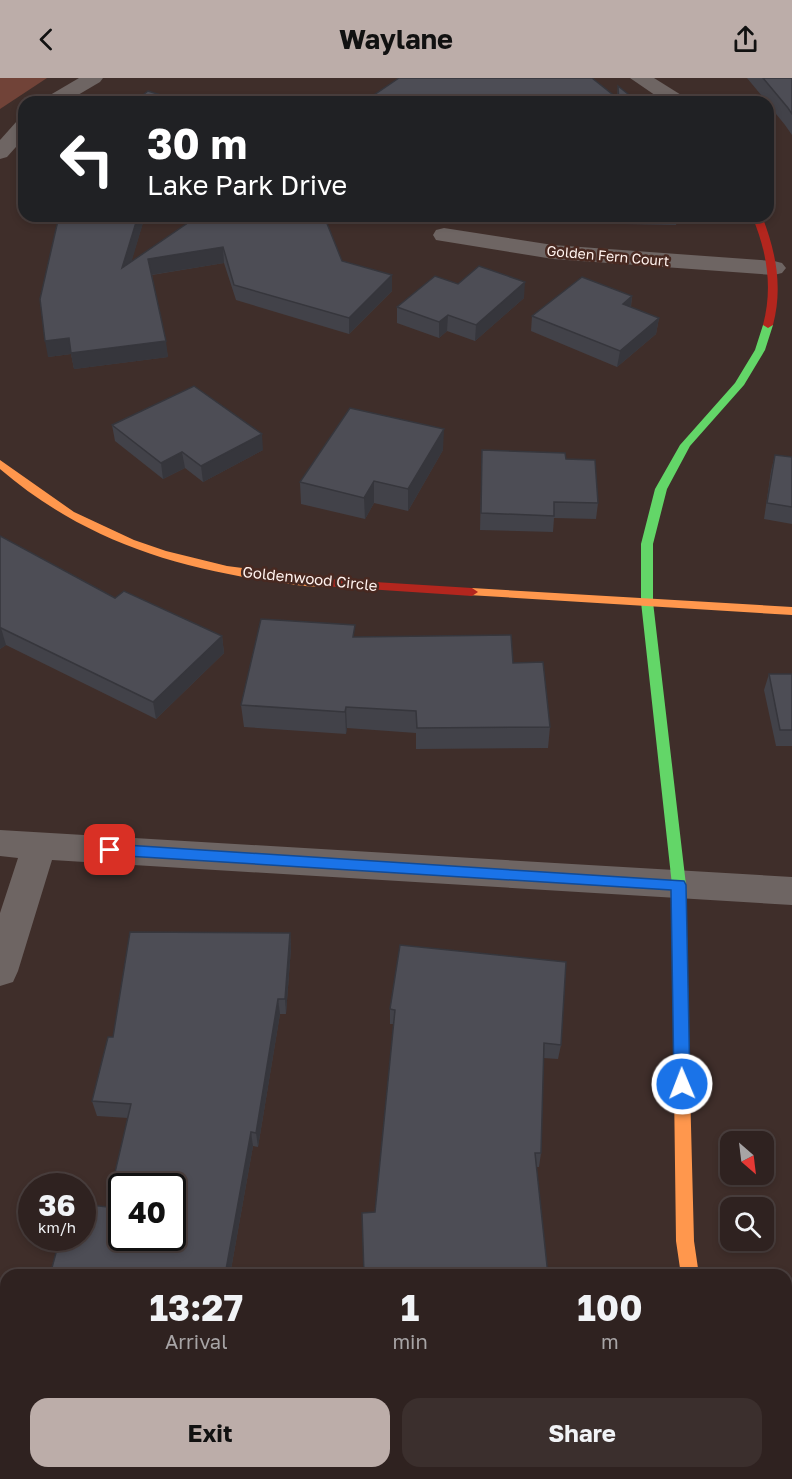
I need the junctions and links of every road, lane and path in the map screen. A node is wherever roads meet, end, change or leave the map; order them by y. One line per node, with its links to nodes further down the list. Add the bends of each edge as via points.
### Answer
1 (93, 78): 3 (street)
2 (640, 78): 4 (street)
3 (62, 96)
4 (669, 96)
5 (18, 132): 6 (street)
6 (0, 153)
7 (760, 222): 9 (street)
8 (444, 235): 9 (street, Golden Fern Court, via 553,252)
9 (774, 268): 11 (street, via 772,313 760,350 739,385 685,445 661,489 647,544)
10 (0, 463): 11 (street, Goldenwood Circle, via 25,486 108,535 227,571 307,582)
11 (647, 602): 12 (street, Goldenwood Circle); 15 (street)
12 (792, 610)
13 (0, 843): 14 (street)
14 (39, 845): 15 (street); 17 (street)
15 (679, 885): 16 (street); 18 (street, via 685,1241)
16 (792, 891)
17 (0, 971)
18 (689, 1269)

